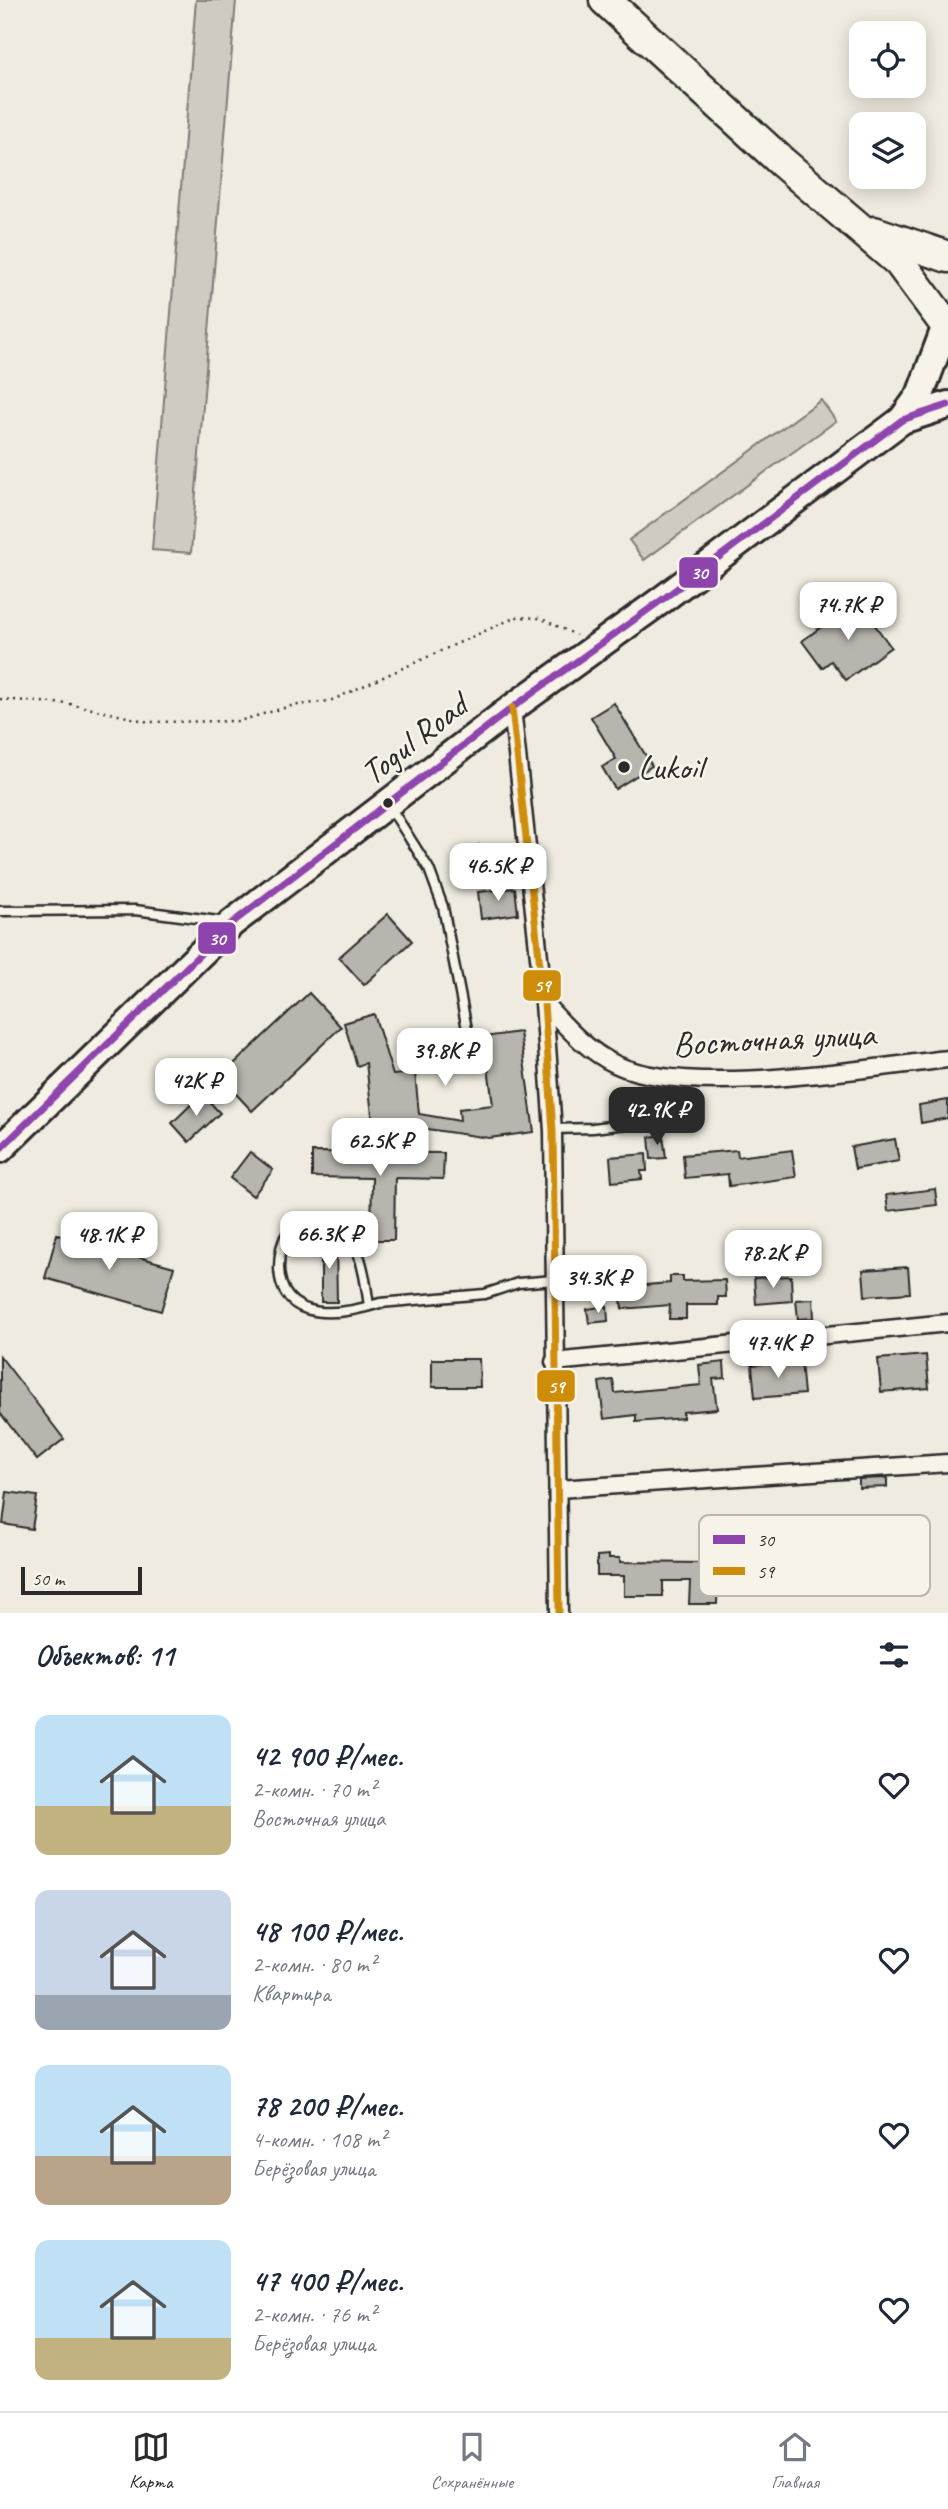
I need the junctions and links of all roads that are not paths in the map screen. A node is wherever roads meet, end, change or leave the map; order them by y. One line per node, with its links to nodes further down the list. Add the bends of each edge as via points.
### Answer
1 (605, 0): 2 (highway, via 771,153)
2 (858, 225): 3 (highway); 4 (highway, via 899,262)
3 (948, 257)
4 (946, 322): 6 (main road, via 920,395)
5 (948, 405): 6 (main road)
6 (902, 421): 7 (main road, Togul Road)
7 (512, 708): 8 (main road, Togul Road); 11 (street)
8 (388, 803): 10 (main road, Togul Road); 12 (lane, via 429,869 443,907)
9 (0, 911): 10 (lane, via 135,910)
10 (232, 923): 16 (main road, Togul Road)
11 (544, 1003): 13 (street, Восточная улица, via 575,1037 600,1055 619,1066 664,1077 736,1079); 15 (street)
12 (467, 1030)
13 (948, 1059)
14 (677, 1118): 15 (lane)
15 (553, 1129): 17 (street)
16 (0, 1149)
17 (554, 1280): 18 (lane, via 518,1283 485,1294); 20 (street)
18 (369, 1306): 18 (lane, via 323,1314 285,1294 280,1281 280,1250 296,1223 329,1221 348,1235 363,1268)
19 (948, 1323): 20 (street)
20 (554, 1362): 22 (street)
21 (948, 1463): 22 (street)
22 (558, 1489): 23 (street)
23 (559, 1613)

